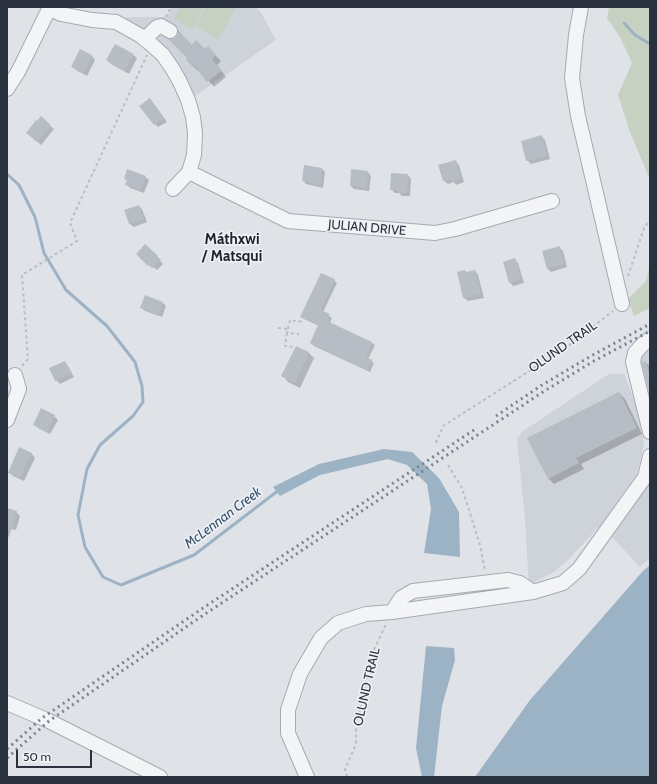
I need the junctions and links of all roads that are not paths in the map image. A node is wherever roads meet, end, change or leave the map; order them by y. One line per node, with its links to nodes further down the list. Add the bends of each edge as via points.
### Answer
1 (581, 7): 9 (street, via 572,78 578,116)
2 (50, 8): 4 (street, via 61,14 116,22); 5 (street)
3 (170, 31): 4 (street, via 164,27 157,27)
4 (149, 42): 6 (street, via 163,56 180,82 193,116 194,155)
5 (7, 89)
6 (190, 172): 7 (street); 8 (street, JULIAN DRIVE, via 288,221 435,233 456,230)
7 (173, 189)
8 (552, 201)
9 (622, 304)
10 (650, 340): 13 (street, via 635,353 633,362)
11 (15, 375): 12 (street, via 19,389)
12 (7, 420)
13 (650, 432)
14 (650, 456): 15 (street, via 645,477 580,569 563,583)
15 (533, 592): 16 (street); 16 (street, via 520,583 508,580 413,591 401,598)
16 (392, 612): 19 (street, via 366,614 338,623 321,638 300,674 288,710 288,733)
17 (7, 703): 18 (street, via 49,721)
18 (160, 777)
19 (307, 777)

